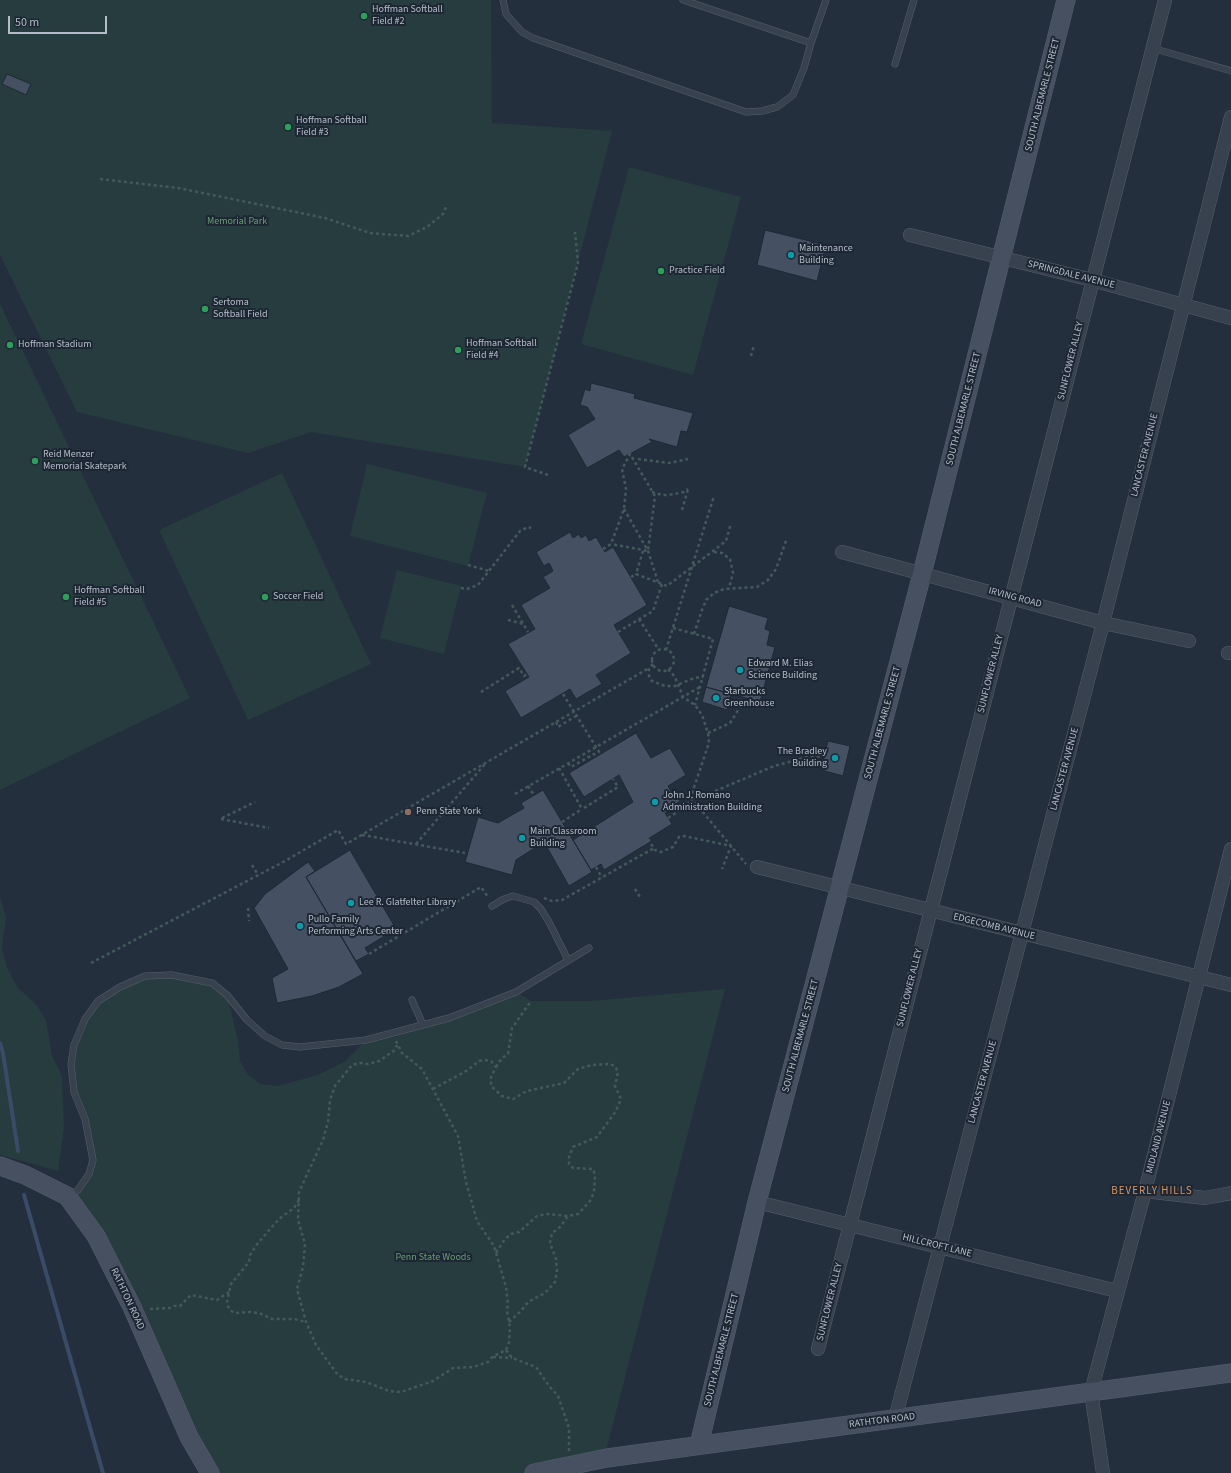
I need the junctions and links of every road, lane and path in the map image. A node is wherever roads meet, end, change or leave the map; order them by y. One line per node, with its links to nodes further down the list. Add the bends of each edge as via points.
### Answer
1 (503, 0): 7 (lane, via 506,14 522,32 532,38 746,112 777,107 793,95)
2 (684, 0): 7 (lane)
3 (826, 0): 7 (lane)
4 (914, 0): 9 (lane)
5 (1066, 0): 16 (street, SOUTH ALBEMARLE STREET)
6 (1165, 0): 8 (street, SUNFLOWER ALLEY)
7 (811, 43)
8 (1152, 48): 10 (lane); 17 (street, SUNFLOWER ALLEY)
9 (895, 64)
10 (1231, 71)
11 (1231, 117): 18 (street, LANCASTER AVENUE)
12 (100, 179): 13 (path, via 178,188 325,218 378,234 408,236 427,227 443,214)
13 (447, 205)
14 (574, 232): 24 (path, via 578,263 526,467)
15 (910, 235): 16 (street, SPRINGDALE AVENUE)
16 (1002, 258): 17 (street, SPRINGDALE AVENUE); 42 (street, SOUTH ALBEMARLE STREET)
17 (1092, 280): 18 (street, SPRINGDALE AVENUE); 48 (street, SUNFLOWER ALLEY)
18 (1184, 305): 19 (street, SPRINGDALE AVENUE); 52 (street, LANCASTER AVENUE)
19 (1231, 318)
20 (754, 345): 21 (path)
21 (751, 356)
22 (638, 459): 23 (path, via 668,463)
23 (688, 459)
24 (548, 475)
25 (652, 492): 27 (path, via 630,454 622,468 626,489); 28 (path, via 662,496 688,489); 34 (path, via 655,496)
26 (714, 496): 39 (path)
27 (624, 509): 32 (path); 34 (path)
28 (682, 510)
29 (731, 523): 36 (path, via 726,541)
30 (531, 528): 40 (path, via 520,531)
31 (787, 538): 47 (path, via 776,570 768,580 757,587)
32 (611, 544): 33 (path); 35 (path)
33 (603, 549)
34 (648, 550): 35 (path); 44 (path)
35 (643, 551): 41 (path)
36 (714, 552): 39 (path); 47 (path, via 730,559 733,566)
37 (842, 552): 42 (street, IRVING ROAD)
38 (468, 565): 40 (path)
39 (692, 568): 45 (path, via 667,586); 54 (path)
40 (489, 571): 46 (path, via 478,585)
41 (636, 574): 43 (path); 44 (path)
42 (922, 574): 48 (street, IRVING ROAD); 110 (street, SOUTH ALBEMARLE STREET)
43 (631, 577)
44 (658, 582): 45 (path)
45 (662, 584): 50 (path, via 653,610)
46 (461, 588)
47 (728, 588): 57 (path, via 714,593 706,600)
48 (1011, 597): 52 (street, IRVING ROAD); 117 (street, SUNFLOWER ALLEY)
49 (512, 605): 53 (path)
50 (639, 619): 56 (path); 59 (path)
51 (508, 620): 53 (path)
52 (1103, 623): 58 (street, IRVING ROAD); 119 (street, LANCASTER AVENUE)
53 (524, 624): 55 (path)
54 (673, 628): 57 (path); 60 (path)
55 (528, 632)
56 (618, 632)
57 (694, 634): 65 (path, via 713,639)
58 (1189, 641)
59 (659, 650): 60 (path); 61 (path, via 652,658)
60 (666, 650): 63 (path, via 673,657 673,664)
61 (653, 664): 62 (path); 63 (path, via 658,669)
62 (649, 668): 66 (path, via 652,681 666,686); 73 (path)
63 (668, 669): 66 (path)
64 (527, 674): 68 (path, via 524,676 519,668)
65 (703, 677): 66 (path); 67 (path)
66 (678, 684): 70 (path)
67 (700, 687): 70 (path); 72 (path)
68 (481, 692)
69 (563, 694): 73 (path)
70 (683, 697): 72 (path); 77 (path)
71 (729, 701): 76 (path, via 741,699 730,724)
72 (695, 705): 76 (path, via 702,715)
73 (574, 712): 74 (path); 75 (path)
74 (576, 716): 75 (path, via 558,727); 77 (path)
75 (556, 722): 81 (path)
76 (708, 733): 88 (path, via 708,751)
77 (596, 747): 78 (path); 82 (path)
78 (601, 755)
79 (824, 756): 88 (path, via 808,757 774,766 699,798)
80 (596, 757): 82 (path, via 594,754 571,767)
81 (487, 763): 95 (path); 99 (path)
82 (568, 763): 83 (path)
83 (559, 768): 85 (path); 91 (path)
84 (613, 779): 91 (path, via 618,787)
85 (528, 786): 86 (path); 87 (path)
86 (515, 794)
87 (534, 795)
88 (691, 798): 89 (path, via 685,796); 92 (path, via 688,805); 100 (path)
89 (676, 801)
90 (255, 802): 94 (path, via 221,819)
91 (584, 808): 93 (path)
92 (668, 818)
93 (562, 822)
94 (269, 828)
95 (362, 835): 99 (path); 108 (path, via 346,844 338,830)
96 (674, 836): 97 (path)
97 (679, 837): 100 (path, via 690,836); 101 (path, via 668,851 661,852)
98 (648, 839): 101 (path)
99 (416, 844): 103 (path)
100 (732, 846): 105 (path); 107 (path)
101 (654, 848): 109 (path)
102 (1231, 849): 124 (street, MIDLAND AVENUE)
103 (465, 853)
104 (252, 866): 108 (path)
105 (752, 866): 110 (street, EDGECOMB AVENUE)
106 (596, 868): 109 (path)
107 (722, 869)
108 (258, 875): 123 (path)
109 (602, 878): 114 (path, via 562,900)
110 (839, 888): 117 (street, EDGECOMB AVENUE); 136 (street, SOUTH ALBEMARLE STREET)
111 (635, 890): 113 (path)
112 (494, 894): 121 (path, via 488,897 481,888)
113 (640, 897)
114 (542, 898)
115 (492, 906): 122 (lane, via 513,896 534,902 549,922)
116 (248, 908): 118 (path)
117 (930, 911): 119 (street, EDGECOMB AVENUE); 138 (street, SUNFLOWER ALLEY)
118 (248, 920)
119 (1022, 934): 124 (street, EDGECOMB AVENUE); 139 (street, LANCASTER AVENUE)
120 (589, 948): 122 (lane)
121 (369, 954)
122 (568, 960): 128 (lane, via 516,992)
123 (90, 963)
124 (1200, 979): 125 (street, EDGECOMB AVENUE); 132 (street, MIDLAND AVENUE)
125 (1231, 985)
126 (412, 1000): 128 (lane)
127 (531, 1002): 129 (path, via 512,1028 508,1054)
128 (424, 1025): 134 (lane, via 366,1040 294,1047 282,1045 265,1036 247,1020 227,995 212,983 172,976 145,976 120,987 98,1001 85,1019 74,1045 71,1064 74,1092 85,1119 93,1160 82,1185)
129 (496, 1067): 130 (path, via 491,1061 479,1061); 137 (path, via 491,1077 491,1086 502,1096 513,1099 527,1091 564,1083 578,1069 592,1065 609,1064 615,1066 618,1072 615,1086 621,1099 616,1111 597,1137 573,1147 569,1157 569,1164 574,1168 593,1169 596,1184 590,1201 578,1214)
130 (433, 1089): 135 (path, via 422,1069 406,1057 397,1045 395,1050 379,1061 360,1063 348,1068 335,1086 330,1100 328,1122 316,1157 299,1192); 140 (path, via 458,1136 466,1182 477,1221)
131 (0, 1166): 134 (street, RATHTON ROAD, via 25,1175)
132 (1145, 1191): 133 (street, via 1204,1198); 141 (street, MIDLAND AVENUE)
133 (1231, 1193)
134 (67, 1196): 143 (street, RATHTON ROAD, via 96,1236)
135 (300, 1199): 142 (path, via 258,1244 250,1255 249,1262 231,1284); 144 (path, via 298,1220 305,1254 298,1290)
136 (757, 1202): 138 (street, HILLCROFT LANE); 153 (street, SOUTH ALBEMARLE STREET)
137 (568, 1216): 140 (path, via 537,1216 519,1232 505,1239); 145 (path, via 560,1227 552,1232 550,1243 557,1270 555,1282 545,1293 528,1302)
138 (850, 1225): 139 (street, HILLCROFT LANE); 146 (street, SUNFLOWER ALLEY)
139 (939, 1247): 141 (street, HILLCROFT LANE); 152 (street, LANCASTER AVENUE)
140 (496, 1253): 145 (path, via 506,1287)
141 (1117, 1291): 151 (street, MIDLAND AVENUE)
142 (229, 1292): 143 (path, via 217,1300 191,1296 180,1306 170,1308); 144 (path, via 229,1309 234,1313 259,1313 272,1319)
143 (132, 1307): 155 (street, RATHTON ROAD, via 189,1437)
144 (306, 1322): 148 (path, via 316,1345 338,1375 345,1379 366,1382 389,1392 401,1392 421,1386 453,1368 473,1367 488,1362)
145 (509, 1322): 147 (path, via 509,1342)
146 (818, 1349)
147 (506, 1350): 148 (path); 149 (path)
148 (492, 1357): 149 (path)
149 (512, 1358): 154 (path, via 536,1367 558,1396 569,1428)
150 (1231, 1373): 151 (street, RATHTON ROAD)
151 (1091, 1392): 152 (street, RATHTON ROAD); 157 (street, MIDLAND AVENUE)
152 (894, 1419): 153 (street, RATHTON ROAD)
153 (699, 1445): 154 (street, RATHTON ROAD)
154 (569, 1465): 156 (street, RATHTON ROAD)
155 (210, 1473)
156 (534, 1473)
157 (1103, 1473)

